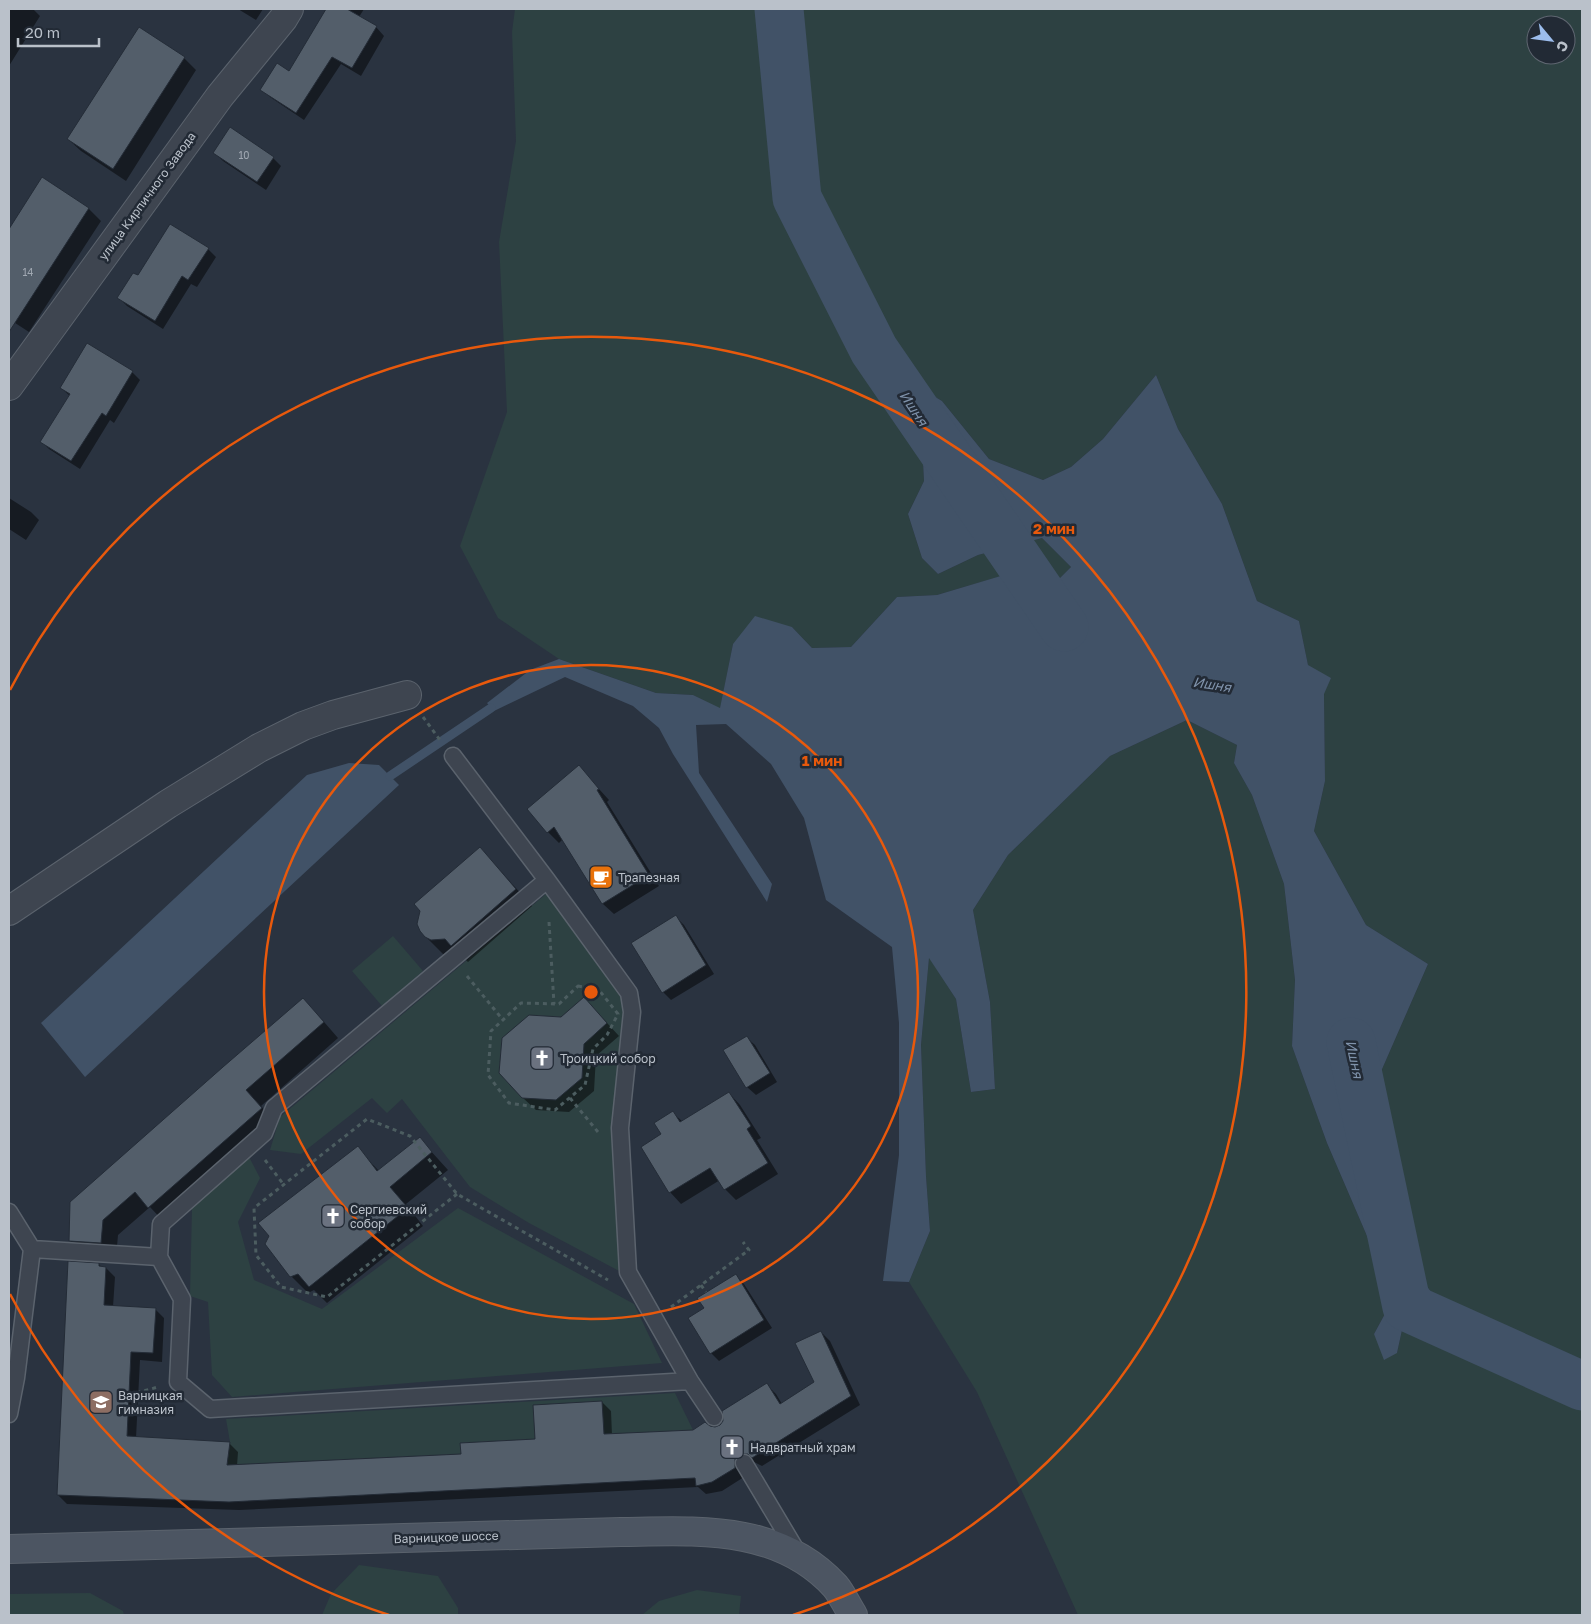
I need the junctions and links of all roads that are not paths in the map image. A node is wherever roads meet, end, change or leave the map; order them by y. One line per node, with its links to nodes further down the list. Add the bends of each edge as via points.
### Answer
1 (289, 9): 2 (street, улица Кирпичного Завода, via 220,96)
2 (9, 386)
3 (406, 695): 6 (street, via 333,715 259,748 168,804)
4 (453, 756): 5 (lane)
5 (547, 880): 9 (lane, via 274,1108 264,1133 161,1224); 10 (lane, via 628,993 632,1012 620,1128 628,1272)
6 (9, 911)
7 (9, 1212): 8 (lane)
8 (32, 1249): 9 (lane); 11 (lane)
9 (159, 1257): 10 (lane, via 182,1299 178,1382 210,1409)
10 (690, 1382): 12 (lane)
11 (9, 1414)
12 (714, 1417)
13 (744, 1463): 15 (lane)
14 (9, 1549): 15 (street, Варницкое шоссе, via 694,1531 755,1539)
15 (800, 1557): 16 (street, Варницкое шоссе, via 836,1588)
16 (853, 1615)

